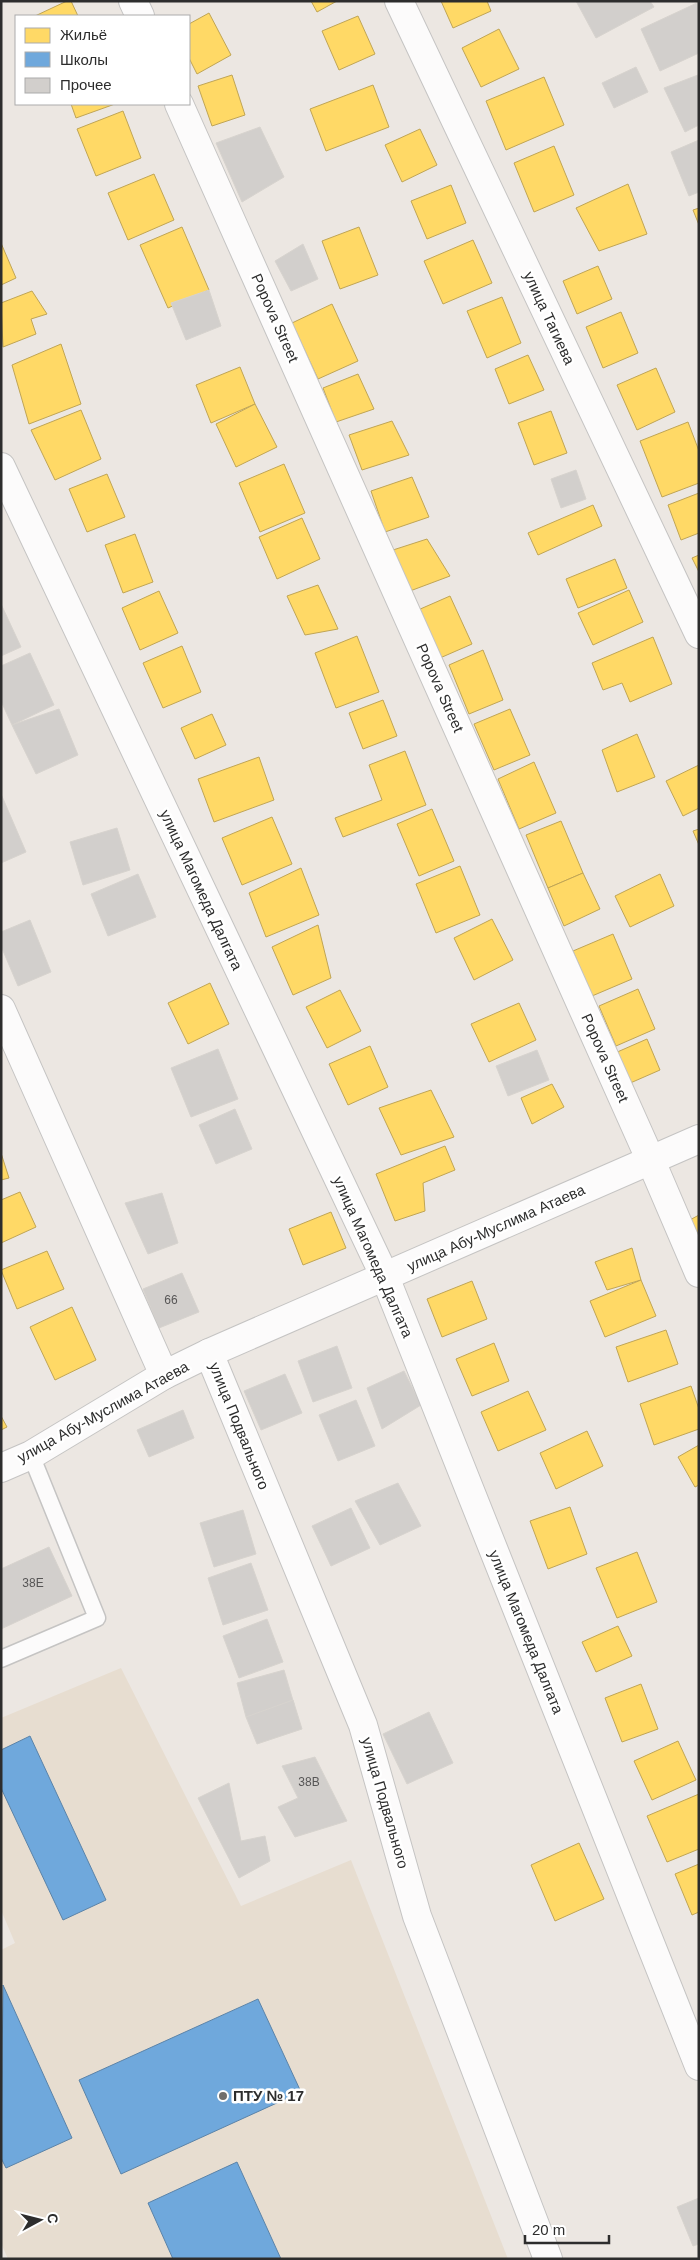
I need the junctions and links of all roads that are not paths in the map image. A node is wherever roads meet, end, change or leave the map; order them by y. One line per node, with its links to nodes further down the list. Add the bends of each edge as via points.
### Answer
1 (133, 1): 3 (street)
2 (399, 1): 6 (street, улица Тагиева)
3 (140, 15)
4 (179, 105): 9 (street, Popova Street)
5 (1, 467): 11 (street, улица Магомеда Далгата)
6 (699, 634)
7 (1, 1010): 13 (street)
8 (699, 1139): 9 (street, улица Абу-Муслима Атаева)
9 (651, 1161): 10 (street, Popova Street); 11 (street, улица Абу-Муслима Атаева)
10 (699, 1273)
11 (385, 1277): 12 (street, улица Абу-Муслима Атаева); 17 (street, улица Магомеда Далгата)
12 (209, 1353): 13 (street, улица Абу-Муслима Атаева); 18 (street, улица Подвального, via 363,1725 417,1916)
13 (164, 1375): 14 (street, улица Абу-Муслима Атаева)
14 (32, 1455): 15 (street, улица Абу-Муслима Атаева); 16 (lane, via 98,1618)
15 (1, 1468)
16 (1, 1659)
17 (699, 2066)
18 (548, 2259)

